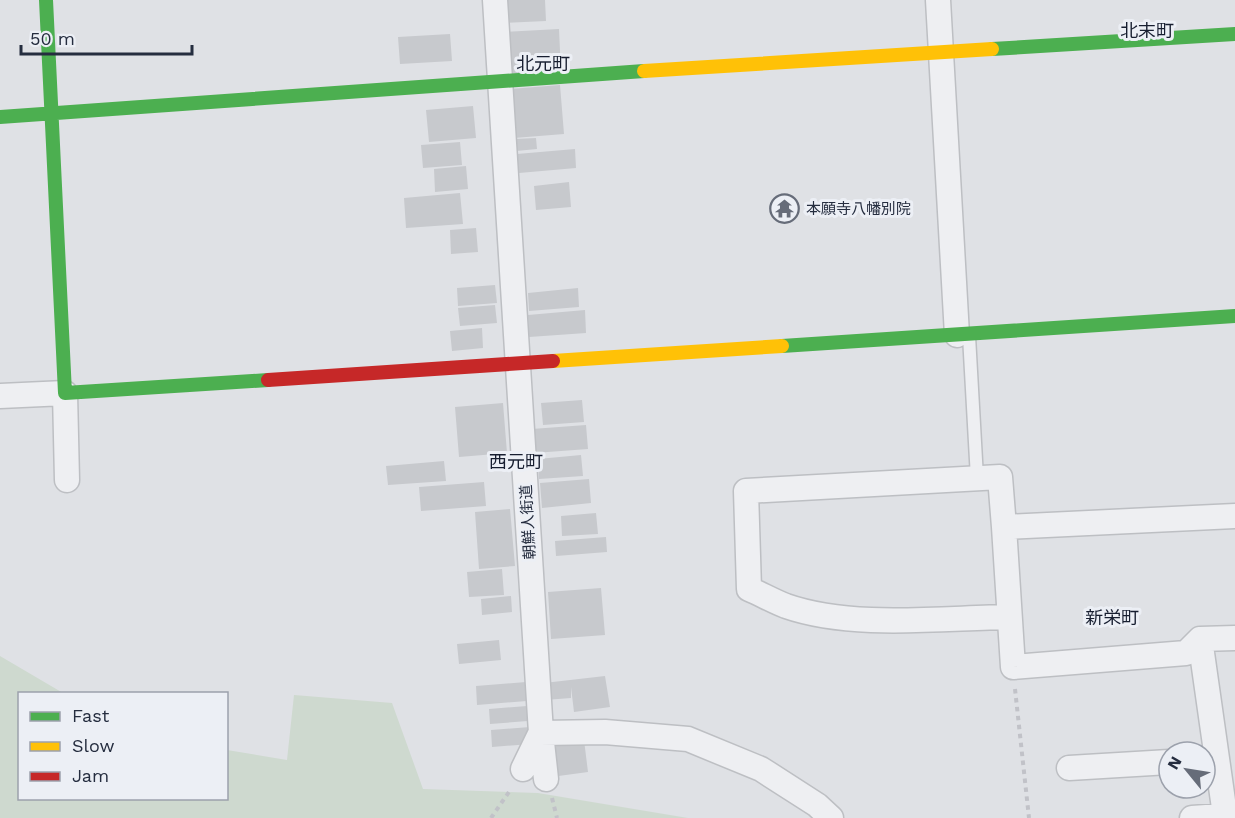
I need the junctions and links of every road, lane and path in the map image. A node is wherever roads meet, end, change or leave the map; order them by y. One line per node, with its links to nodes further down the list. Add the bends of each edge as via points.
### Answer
1 (46, 0): 7 (street)
2 (495, 0): 6 (street, 朝鮮人街道)
3 (938, 0): 5 (street)
4 (1235, 34): 5 (street)
5 (941, 54): 6 (street); 10 (street)
6 (501, 80): 7 (street); 11 (street, 朝鮮人街道)
7 (52, 114): 8 (street); 12 (street)
8 (0, 117)
9 (1235, 316): 10 (street)
10 (963, 334): 11 (street); 14 (lane)
11 (519, 363): 12 (street); 22 (street, 朝鮮人街道)
12 (65, 393): 13 (street); 15 (street)
13 (0, 396)
14 (976, 478): 17 (street, via 1000,477); 18 (street, via 746,491 748,589 787,606 834,616)
15 (67, 480)
16 (1235, 516): 17 (street)
17 (1004, 527): 18 (street)
18 (1010, 617): 21 (street)
19 (1235, 638): 20 (street)
20 (1200, 639): 21 (street, via 1186,653); 23 (street)
21 (1013, 667): 32 (path)
22 (541, 733): 26 (street); 28 (street, 朝鮮人街道); 31 (street, via 605,732 688,740 761,769)
23 (1209, 740)
24 (1157, 763): 25 (street)
25 (1069, 768)
26 (524, 770): 30 (path)
27 (1217, 777): 29 (street)
28 (546, 779)
29 (1230, 815): 33 (street)
30 (491, 818)
31 (831, 818)
32 (1029, 818)
33 (1192, 818)

